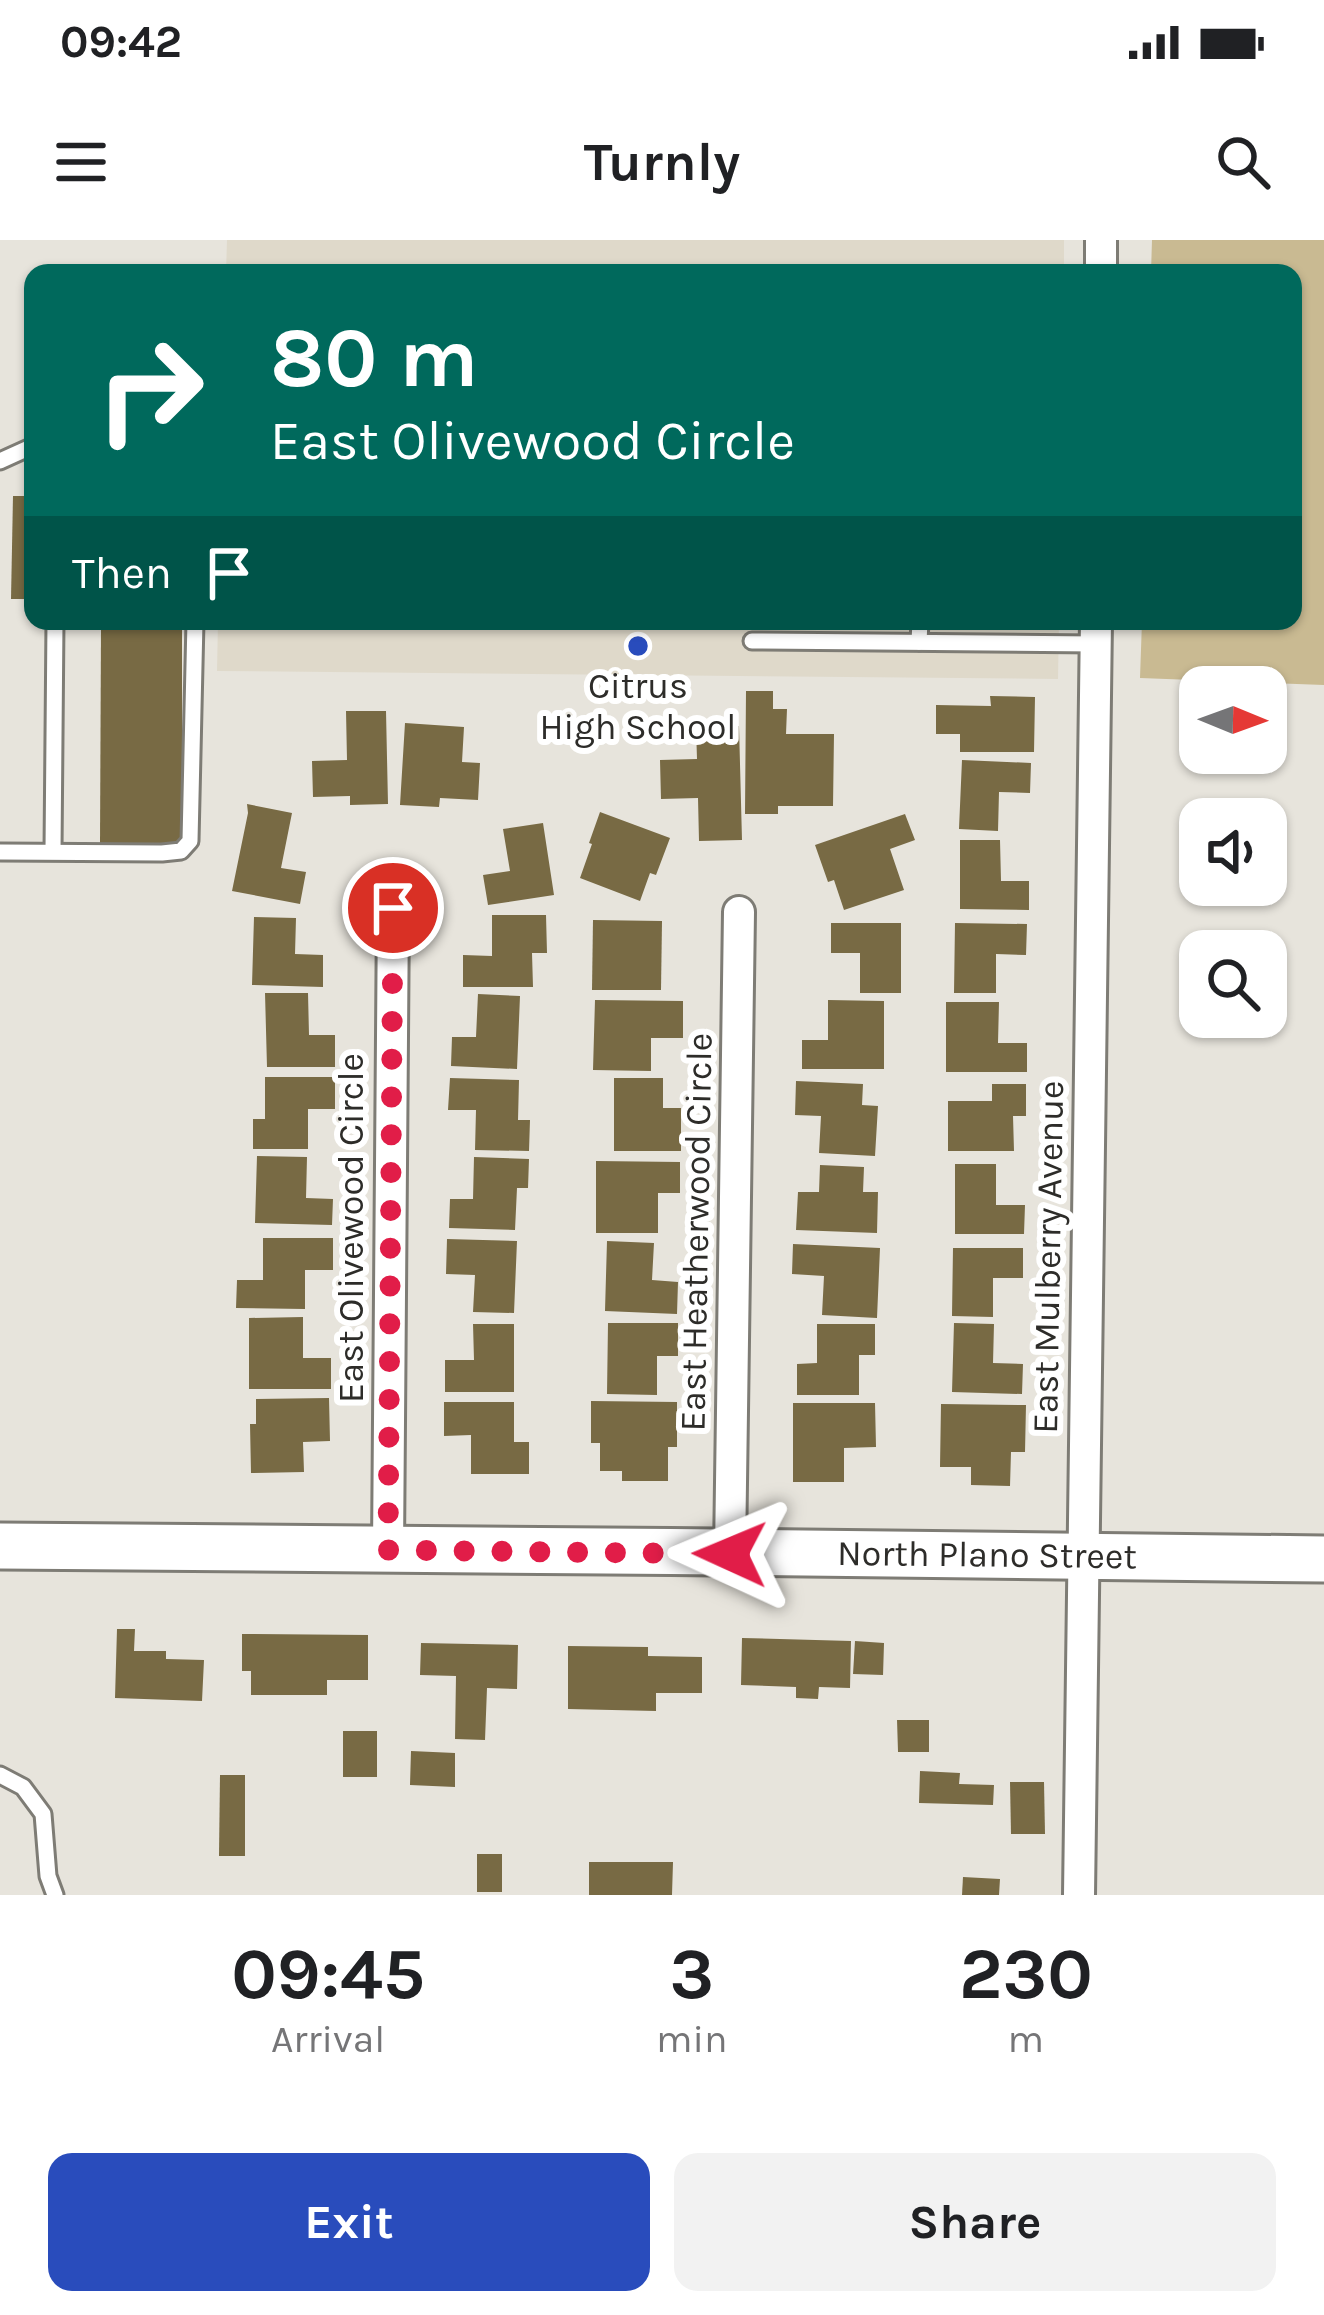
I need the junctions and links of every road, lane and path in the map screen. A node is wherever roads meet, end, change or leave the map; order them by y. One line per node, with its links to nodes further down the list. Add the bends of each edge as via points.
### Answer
1 (56, 630): 7 (lane)
2 (195, 630): 7 (lane, via 190,841 162,853)
3 (920, 630): 6 (lane)
4 (1096, 632): 6 (lane); 14 (street, East Mulberry Avenue)
5 (752, 641): 6 (lane)
6 (920, 642)
7 (53, 851): 8 (lane)
8 (0, 852)
9 (393, 908): 12 (street, East Olivewood Circle)
10 (739, 912): 13 (street, East Heatherwood Circle)
11 (0, 1546): 12 (street, North Plano Street)
12 (388, 1550): 13 (street, North Plano Street)
13 (730, 1554): 14 (street, North Plano Street)
14 (1082, 1554): 15 (street, North Plano Street); 18 (street, East Mulberry Avenue)
15 (1324, 1559)
16 (0, 1775): 17 (lane, via 23,1787 43,1814)
17 (55, 1895)
18 (1079, 1895)

